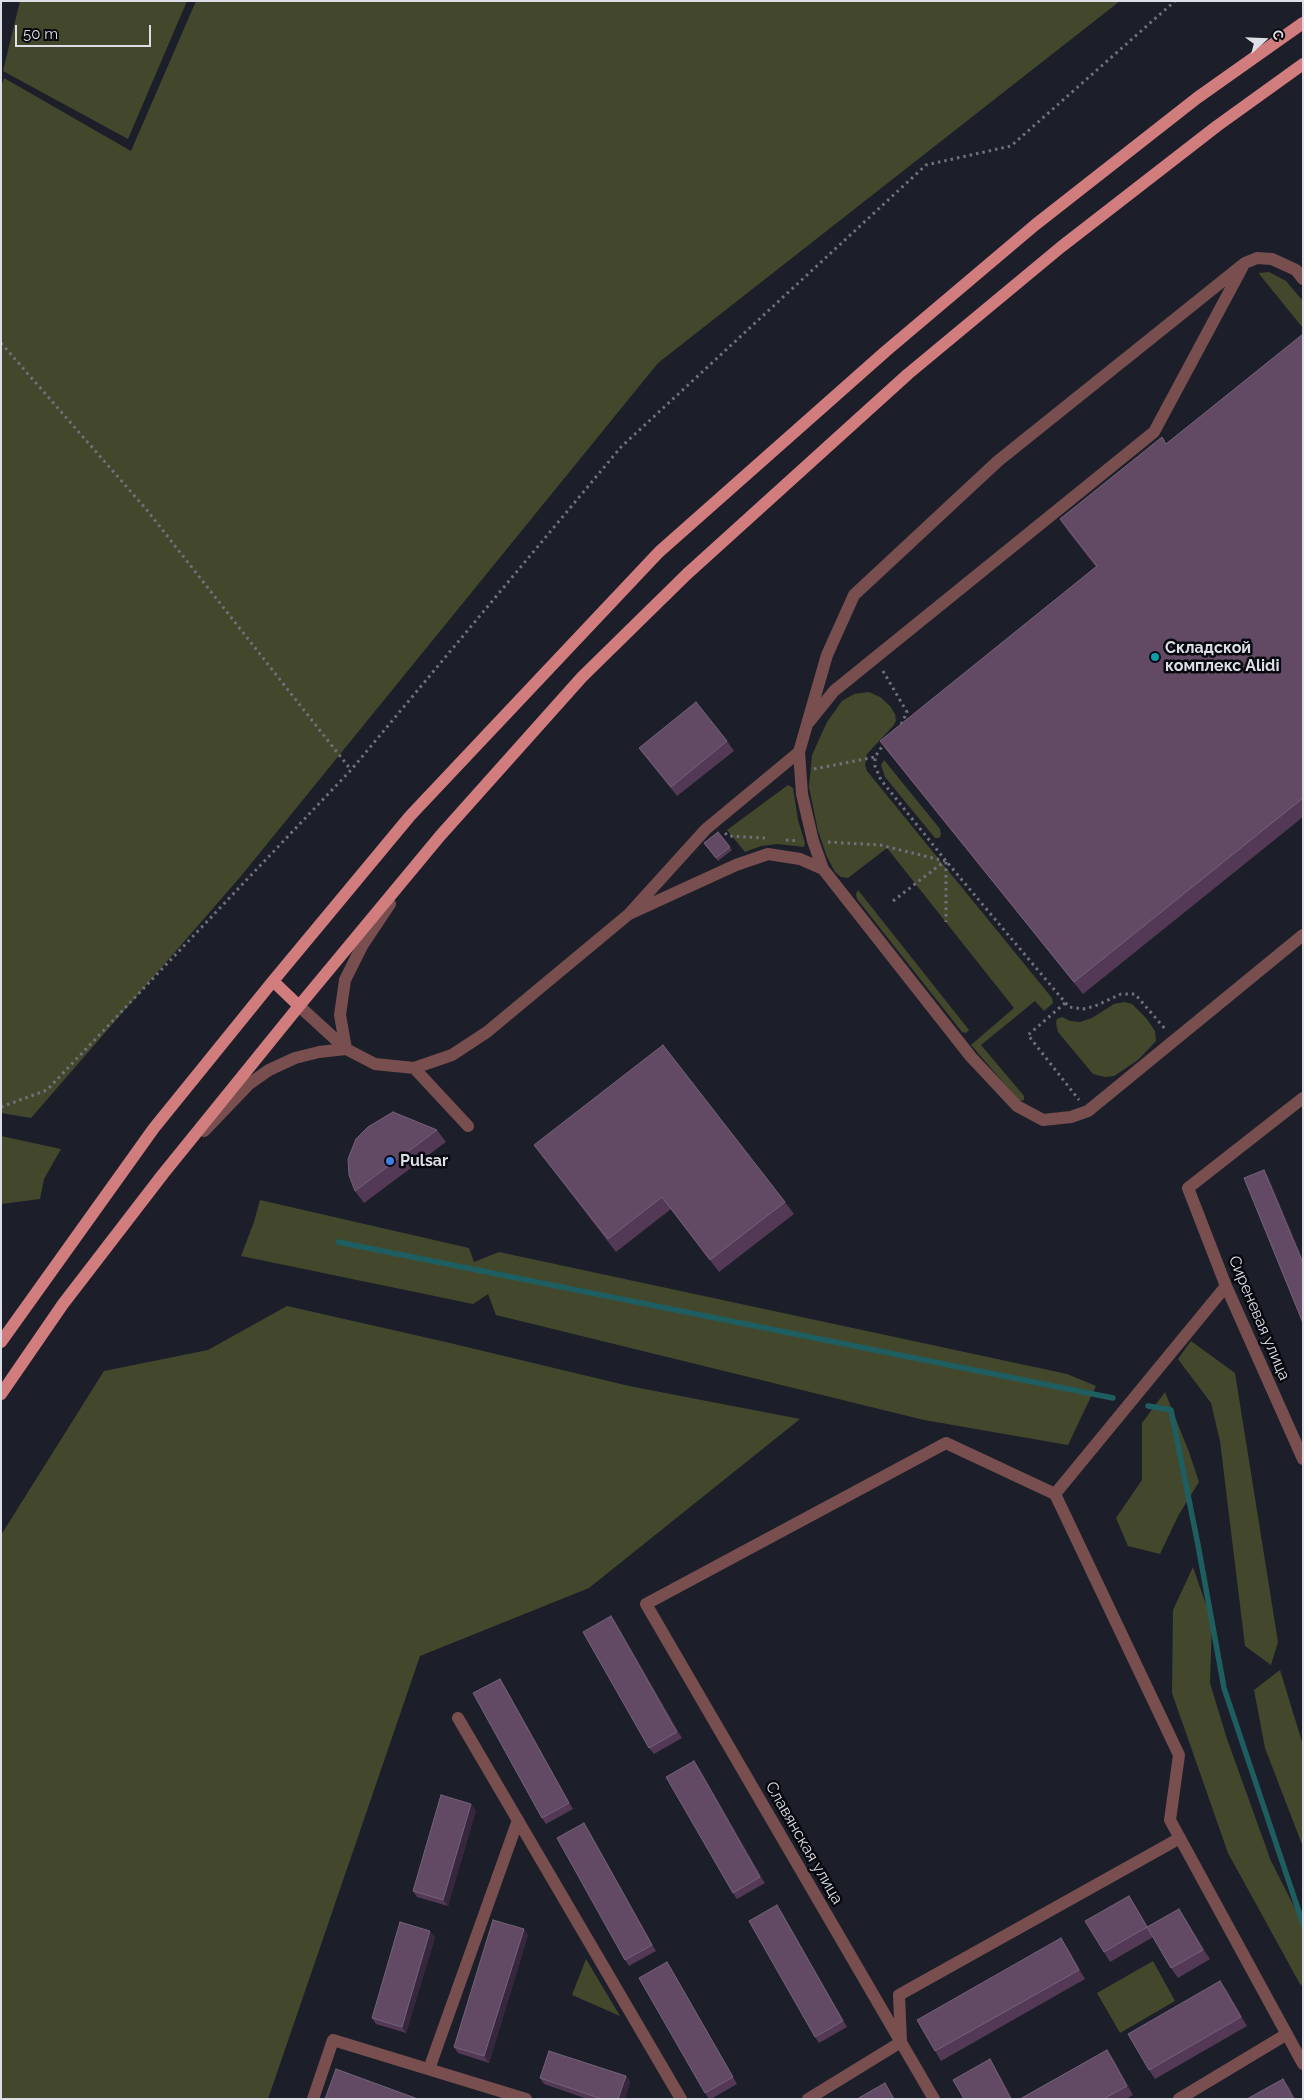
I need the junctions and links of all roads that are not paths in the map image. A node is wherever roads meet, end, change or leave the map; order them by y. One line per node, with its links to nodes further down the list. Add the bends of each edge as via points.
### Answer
1 (1303, 23): 11 (main road, via 1197,98 1035,225 886,351 659,552 410,816)
2 (1303, 64): 8 (main road, via 1216,126 1061,247 908,374 702,561 582,677)
3 (1245, 263): 4 (street, via 1257,258 1272,259 1296,270); 5 (street, via 1154,432 834,691); 5 (street, via 998,461 854,596 826,655)
4 (1303, 279)
5 (806, 726): 6 (street)
6 (799, 752): 7 (street, via 802,794); 9 (street, via 706,829)
7 (823, 869): 9 (street, via 800,859 768,854 736,865); 10 (street, via 972,1057 1017,1106 1043,1120 1071,1118 1088,1111)
8 (411, 870): 12 (main road); 13 (street, via 362,946 345,980 340,1015)
9 (629, 914): 14 (street, via 487,1032 452,1055)
10 (1303, 935)
11 (273, 981): 12 (main road); 19 (main road, via 154,1128)
12 (299, 1006): 13 (street); 17 (main road)
13 (346, 1048): 14 (street, via 375,1064); 17 (street, via 295,1058 269,1070 249,1084)
14 (414, 1068): 16 (street)
15 (1303, 1098): 18 (street, Сиреневая улица, via 1188,1188)
16 (468, 1126)
17 (163, 1174): 20 (main road, via 63,1304)
18 (1226, 1286): 21 (street, Сиреневая улица); 22 (street)
19 (1, 1342)
20 (1, 1394)
21 (1303, 1459)
22 (1055, 1494): 25 (street, via 1179,1755 1170,1820); 27 (street, Славянская улица, via 946,1443 646,1604)
23 (458, 1718): 24 (street)
24 (518, 1820): 29 (street); 32 (street)
25 (1180, 1838): 26 (street); 27 (street, via 899,1995)
26 (1287, 2034): 28 (street); 35 (street)
27 (901, 2042): 33 (street); 34 (street, Славянская улица)
28 (1303, 2064)
29 (429, 2069): 30 (street, via 334,2040); 31 (street)
30 (313, 2099)
31 (526, 2099)
32 (681, 2099)
33 (808, 2099)
34 (934, 2099)
35 (1180, 2099)

